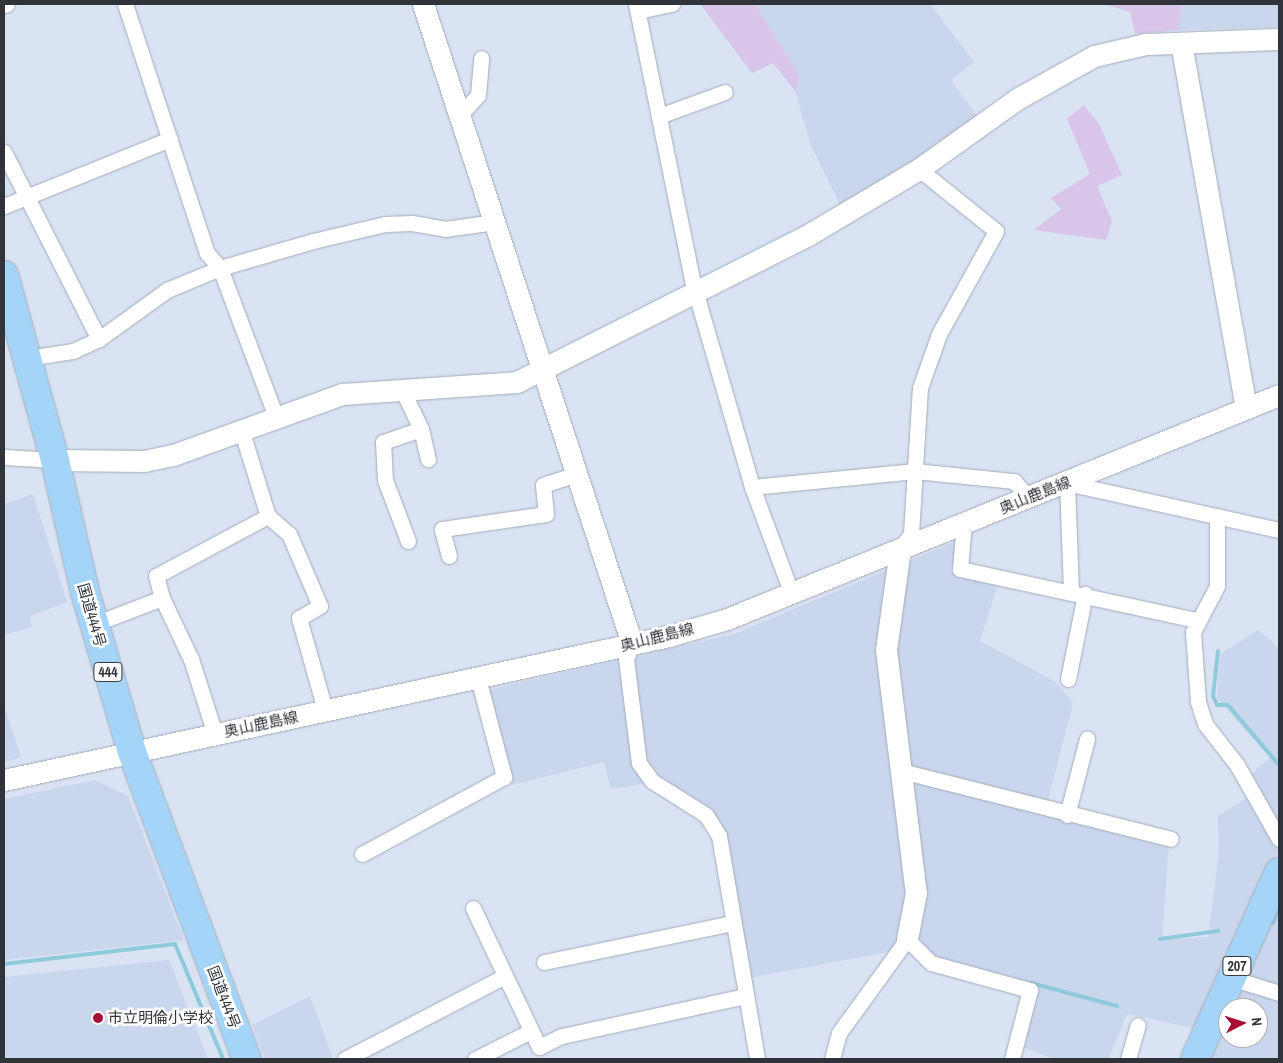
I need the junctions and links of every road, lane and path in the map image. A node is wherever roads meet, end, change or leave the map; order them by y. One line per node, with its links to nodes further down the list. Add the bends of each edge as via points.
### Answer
1 (125, 4): 11 (street)
2 (423, 4): 9 (street)
3 (672, 4): 4 (street)
4 (637, 7): 10 (street)
5 (1279, 39): 6 (street)
6 (1181, 42): 13 (street, via 1118,48 1094,56 1017,99); 25 (street)
7 (481, 58): 9 (street, via 478,95)
8 (725, 92): 10 (street)
9 (460, 115): 16 (street)
10 (659, 116): 19 (street)
11 (170, 139): 14 (street); 17 (street, via 207,253)
12 (4, 152): 14 (street)
13 (919, 169): 19 (street, via 808,235); 32 (street, via 996,231 938,334 920,388)
14 (26, 195): 15 (street); 20 (street)
15 (4, 206)
16 (495, 222): 17 (street, via 445,229 412,223 385,224); 22 (street)
17 (220, 268): 20 (street, via 167,290); 26 (street)
18 (4, 275): 21 (highway, 国道444号 / 444)
19 (698, 292): 22 (street); 35 (street)
20 (99, 339): 21 (street, via 73,351)
21 (28, 358): 31 (highway, 国道444号 / 444)
22 (544, 371): 23 (street, via 517,382); 33 (street)
23 (402, 389): 26 (street, via 342,394); 28 (street)
24 (1279, 395): 25 (street, 奥山鹿島線)
25 (1246, 408): 34 (street, 奥山鹿島線)
26 (276, 417): 27 (street)
27 (241, 429): 31 (street, via 144,461); 37 (street)
28 (421, 430): 30 (street); 41 (street, via 383,442 385,480)
29 (4, 457): 31 (street)
30 (428, 459)
31 (55, 460): 48 (highway, 国道444号 / 444)
32 (914, 471): 35 (street); 36 (street, via 1014,481); 42 (street, via 911,534)
33 (577, 474): 43 (street, via 543,485 546,514 442,529); 49 (street)
34 (1067, 483): 36 (street, 奥山鹿島線); 38 (street); 45 (street)
35 (752, 487): 44 (street)
36 (1029, 498): 39 (street, 奥山鹿島線)
37 (268, 516): 46 (street, via 156,576); 52 (street, via 288,534 320,606 299,618)
38 (1217, 516): 40 (street); 47 (street, via 1216,586)
39 (964, 524): 42 (street, 奥山鹿島線); 45 (street, via 960,569)
40 (1279, 530)
41 (408, 541)
42 (900, 549): 44 (street, 奥山鹿島線); 56 (street, via 886,650)
43 (449, 556)
44 (791, 592): 49 (street, 奥山鹿島線, via 727,618)
45 (1078, 593): 47 (street); 51 (street)
46 (162, 598): 48 (street); 53 (street, via 191,659)
47 (1196, 620): 59 (street, via 1198,702 1205,724 1237,765)
48 (94, 624): 55 (highway, 国道444号 / 444)
49 (632, 644): 50 (street, 奥山鹿島線); 64 (street, via 626,659 639,763 652,781 716,826)
50 (478, 678): 52 (street, 奥山鹿島線); 61 (street, via 504,776)
51 (1068, 679)
52 (324, 710): 53 (street, 奥山鹿島線)
53 (214, 734): 55 (street, 奥山鹿島線)
54 (1087, 739): 58 (street)
55 (132, 752): 57 (street, 奥山鹿島線); 74 (highway, 国道444号 / 444)
56 (901, 771): 58 (street); 65 (street, via 917,906)
57 (4, 780)
58 (1066, 815): 60 (street)
59 (1279, 839)
60 (1171, 840)
61 (362, 854)
62 (1279, 872): 68 (highway, 207)
63 (473, 908): 67 (street)
64 (733, 923): 66 (street); 70 (street)
65 (907, 939): 78 (street, via 839,1033); 79 (street, via 931,963 1030,990)
66 (544, 962)
67 (505, 976): 72 (street); 75 (street)
68 (1231, 978): 69 (street); 81 (highway, 207)
69 (1279, 993)
70 (746, 996): 73 (street, via 562,1036); 77 (street)
71 (1138, 1025): 80 (street)
72 (531, 1031): 73 (street); 76 (street)
73 (540, 1053)
74 (247, 1059)
75 (344, 1059)
76 (475, 1059)
77 (757, 1059)
78 (832, 1059)
79 (1012, 1059)
80 (1128, 1059)
81 (1195, 1059)

